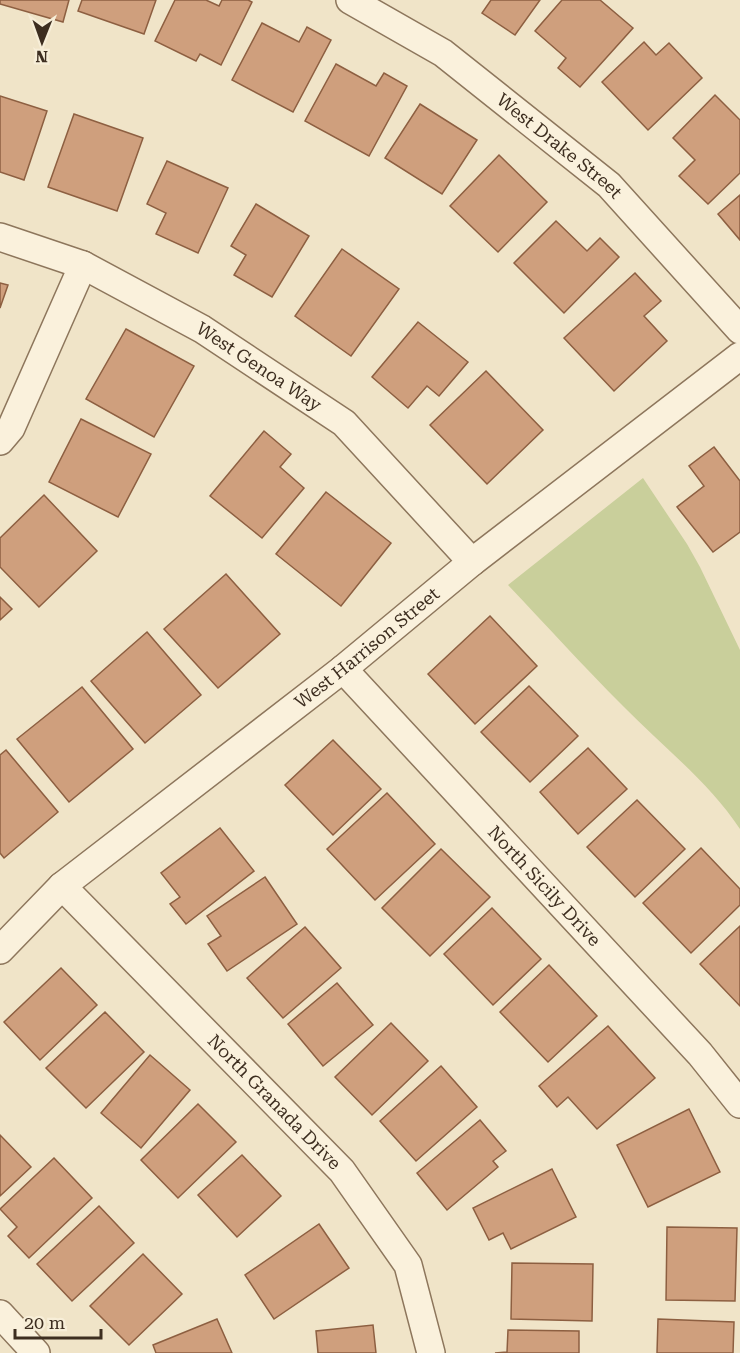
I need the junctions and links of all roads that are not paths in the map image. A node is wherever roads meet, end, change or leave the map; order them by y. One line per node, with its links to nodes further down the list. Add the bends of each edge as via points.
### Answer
1 (350, 0): 4 (street, West Drake Street, via 443,52 609,185)
2 (0, 237): 3 (street, West Genoa Way)
3 (83, 265): 6 (street, via 11,428); 7 (street, West Genoa Way, via 202,329 344,423)
4 (740, 330)
5 (740, 356): 7 (street, West Harrison Street)
6 (0, 441)
7 (472, 562): 8 (street, West Harrison Street)
8 (343, 669): 9 (street, West Harrison Street); 11 (street, North Sicily Drive, via 700,1054)
9 (62, 886): 10 (street, West Harrison Street); 14 (street, North Granada Drive, via 342,1171 408,1264)
10 (0, 950)
11 (740, 1104)
12 (0, 1314): 13 (street)
13 (36, 1353)
14 (431, 1353)

